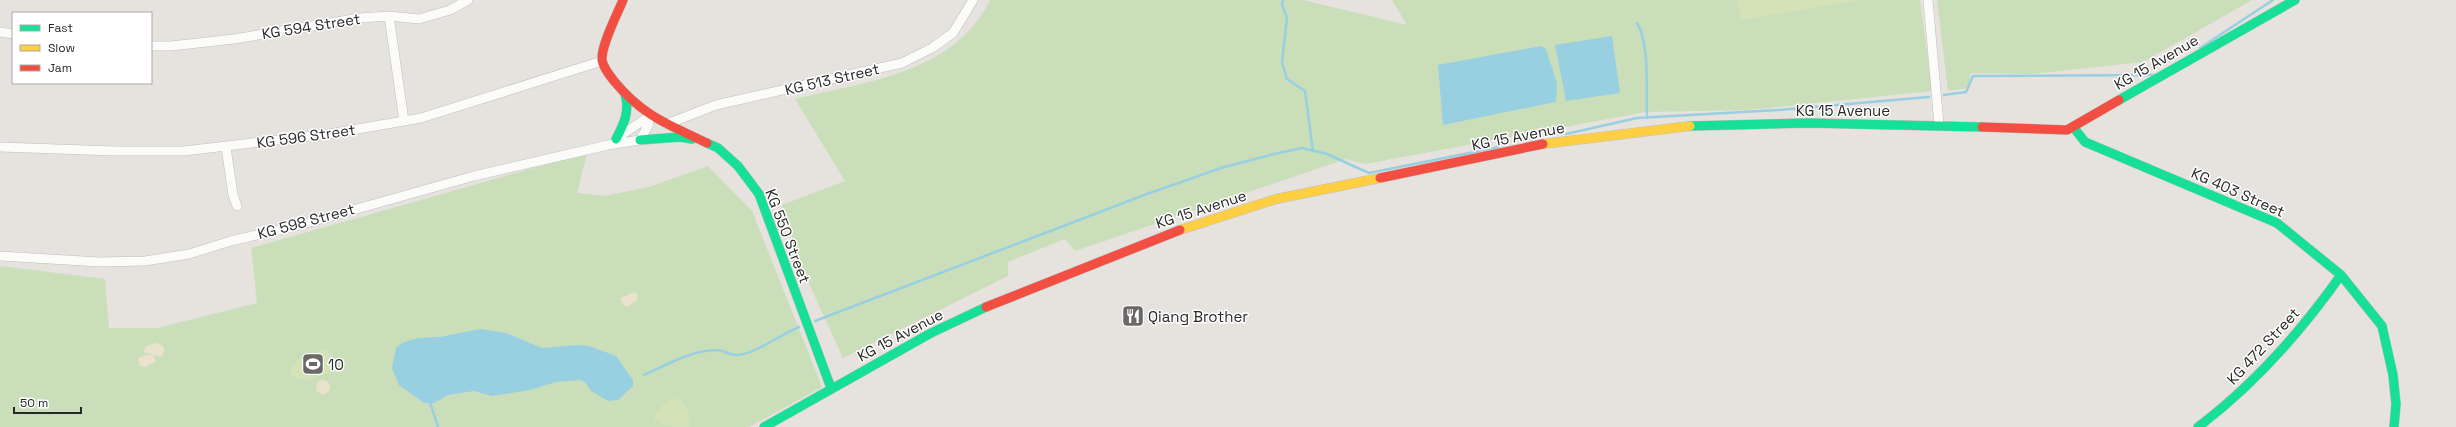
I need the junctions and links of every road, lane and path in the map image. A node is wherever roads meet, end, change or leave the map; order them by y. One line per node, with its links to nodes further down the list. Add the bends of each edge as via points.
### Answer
1 (468, 0): 6 (street, KG 594 Street, via 436,15 418,19)
2 (623, 0): 10 (main road, via 604,48)
3 (974, 0): 14 (street, KG 513 Street, via 953,33 932,48 902,63 716,105)
4 (1928, 0): 15 (street)
5 (2295, 0): 16 (main road, KG 15 Avenue, via 2150,81)
6 (389, 16): 9 (street, KG 594 Street, via 234,39); 13 (street)
7 (0, 32): 8 (street)
8 (12, 34)
9 (152, 46)
10 (602, 62): 11 (main road, KG 550 Street); 13 (street, KG 596 Street, via 466,105)
11 (626, 94): 12 (main road, KG 550 Street); 17 (main road, via 628,115)
12 (650, 116): 14 (main road, KG 550 Street); 17 (street, KG 598 Street); 18 (street)
13 (404, 121): 22 (street, KG 596 Street, via 329,134)
14 (668, 124): 19 (main road, KG 550 Street)
15 (1939, 125): 16 (main road, KG 15 Avenue, via 2046,131); 26 (main road, KG 15 Avenue, via 1767,124 1642,130 1557,141 1276,199 1200,222 1000,300 931,333)
16 (2074, 128): 25 (main road, KG 403 Street, via 2085,142 2277,223)
17 (616, 138): 20 (street, KG 598 Street)
18 (640, 140): 19 (main road, via 680,137); 20 (street, KG 598 Street)
19 (706, 141): 26 (main road, KG 550 Street, via 738,166 759,194)
20 (608, 145): 24 (street, KG 598 Street, via 474,176 188,254 145,261 100,262)
21 (0, 147): 22 (street, KG 596 Street, via 114,151)
22 (226, 147): 23 (street, via 233,195)
23 (238, 206)
24 (0, 256)
25 (2341, 275): 27 (main road, KG 403 Street, via 2382,326 2393,375); 29 (main road, KG 472 Street, via 2291,340 2229,402)
26 (831, 388): 28 (main road, KG 15 Avenue)
27 (2395, 424)
28 (764, 427)
29 (2198, 427)

